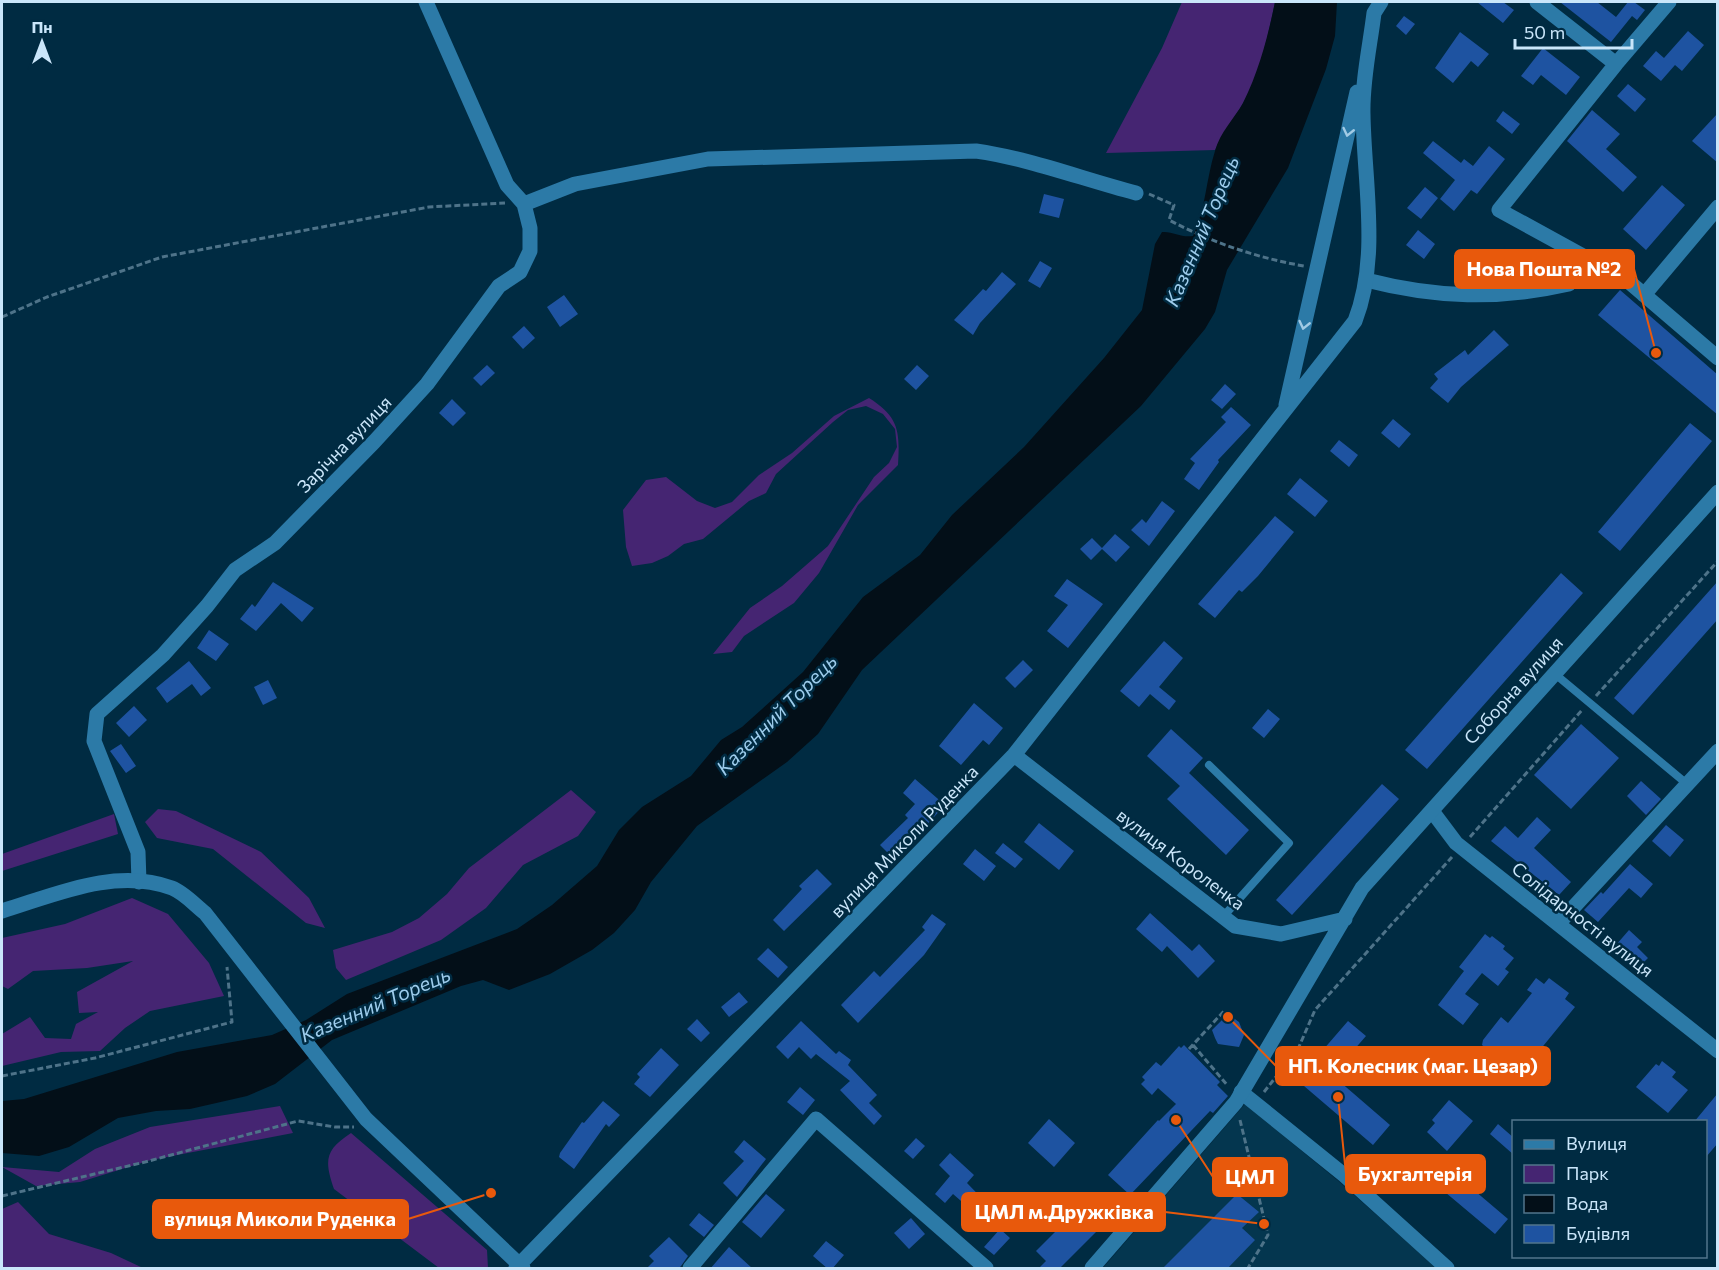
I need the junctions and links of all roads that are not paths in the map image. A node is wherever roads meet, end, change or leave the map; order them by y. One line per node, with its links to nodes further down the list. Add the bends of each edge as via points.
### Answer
1 (426, 2): 7 (street, Зарічна вулиця, via 507,185)
2 (1537, 2): 5 (street)
3 (1669, 2): 5 (street)
4 (1378, 7): 10 (street, вулиця Миколи Руденка, via 1363,111); 13 (street, вулиця Миколи Руденка, one-way to 13)
5 (1616, 64): 9 (street, via 1499,210)
6 (1136, 193): 7 (street, via 1017,157 976,151 708,159 575,184)
7 (524, 204): 21 (street, Зарічна вулиця, via 530,251 520,272 499,286 427,384 275,543 235,570 163,656 98,714 94,741 138,852)
8 (1718, 207): 11 (street)
9 (1585, 257): 10 (street, via 1569,284 1492,297 1424,292); 11 (street, via 1628,281)
10 (1366, 280): 13 (street, вулиця Миколи Руденка, via 1355,321)
11 (1644, 295): 12 (street)
12 (1718, 358)
13 (1285, 410): 17 (street, вулиця Миколи Руденка)
14 (1718, 492): 15 (street, Соборна вулиця)
15 (1555, 674): 19 (lane); 20 (street, Соборна вулиця)
16 (1718, 751): 19 (street)
17 (1014, 755): 23 (street, вулиця Короленка); 28 (street, вулиця Миколи Руденка)
18 (1209, 765): 23 (lane, via 1289,843)
19 (1687, 784): 25 (street)
20 (1432, 811): 24 (street, Соборна вулиця, via 1362,888); 25 (street, Солідарності вулиця, via 1456,843)
21 (139, 882): 22 (street, via 98,881); 28 (street, via 173,888 205,913 370,1123)
22 (2, 911)
23 (1222, 918): 24 (street, вулиця Короленка, via 1235,926 1281,934)
24 (1345, 920): 27 (street, Соборна вулиця)
25 (1558, 924): 26 (street, Солідарності вулиця)
26 (1716, 1046)
27 (1238, 1097): 31 (street, Соборна вулиця); 32 (street, via 1344,1175)
28 (520, 1267)
29 (690, 1269): 30 (street, via 816,1119)
30 (986, 1269)
31 (1092, 1269)
32 (1447, 1269)

